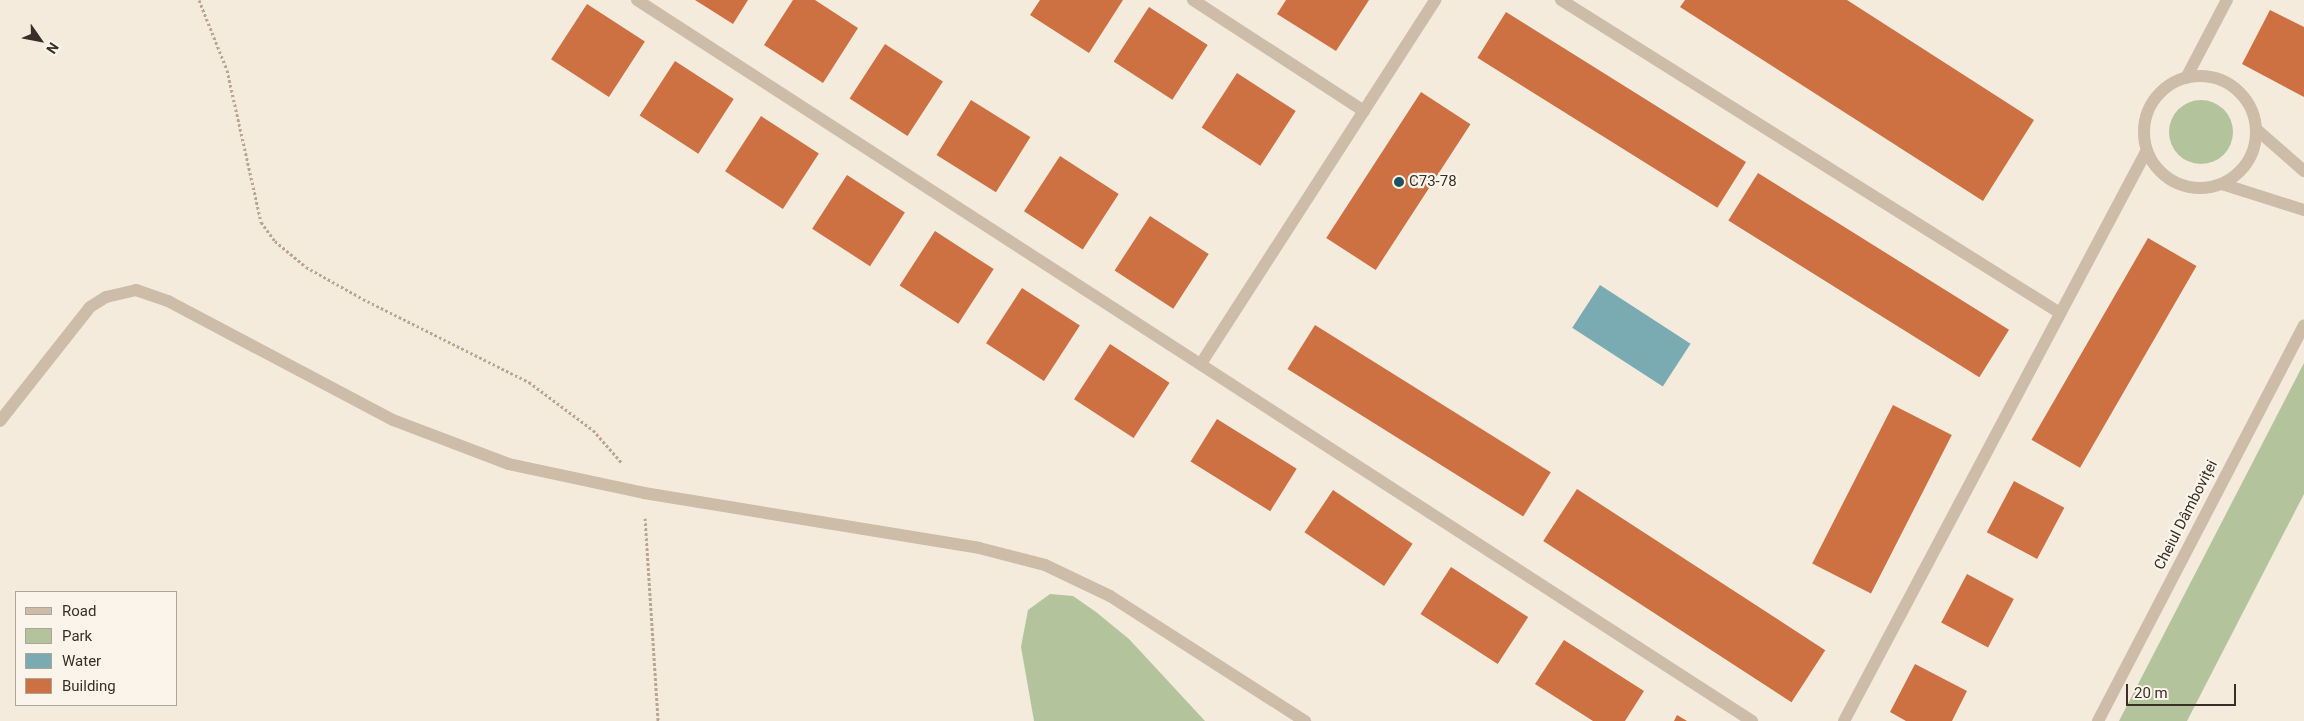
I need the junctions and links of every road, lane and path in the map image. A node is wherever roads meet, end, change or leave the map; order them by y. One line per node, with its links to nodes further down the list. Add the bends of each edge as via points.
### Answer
1 (199, 0): 18 (path, via 227,70 261,222 275,242 314,272 427,333 498,364 559,402 616,454)
2 (637, 0): 16 (street)
3 (1193, 0): 8 (street)
4 (1435, 0): 8 (street)
5 (1561, 0): 14 (street)
6 (2227, 0): 7 (street)
7 (2186, 78): 9 (street, via 2211,78 2234,87 2253,113); 10 (street, via 2160,93 2151,106 2144,135)
8 (1364, 111): 16 (street)
9 (2256, 129): 11 (street); 12 (street, via 2248,162)
10 (2147, 150): 12 (street, via 2155,167 2186,187); 14 (street)
11 (2304, 170)
12 (2222, 184): 13 (street)
13 (2304, 210)
14 (2060, 313): 22 (street)
15 (2304, 325): 23 (street, Cheiul Dâmboviței)
16 (1202, 362): 21 (street)
17 (0, 421): 18 (street, via 90,308 106,297 136,290 168,301 349,400 439,440 508,464)
18 (644, 493): 19 (path); 20 (street, via 979,548 1045,564 1110,596)
19 (658, 721)
20 (1305, 721)
21 (1752, 721)
22 (1844, 721)
23 (2098, 721)

